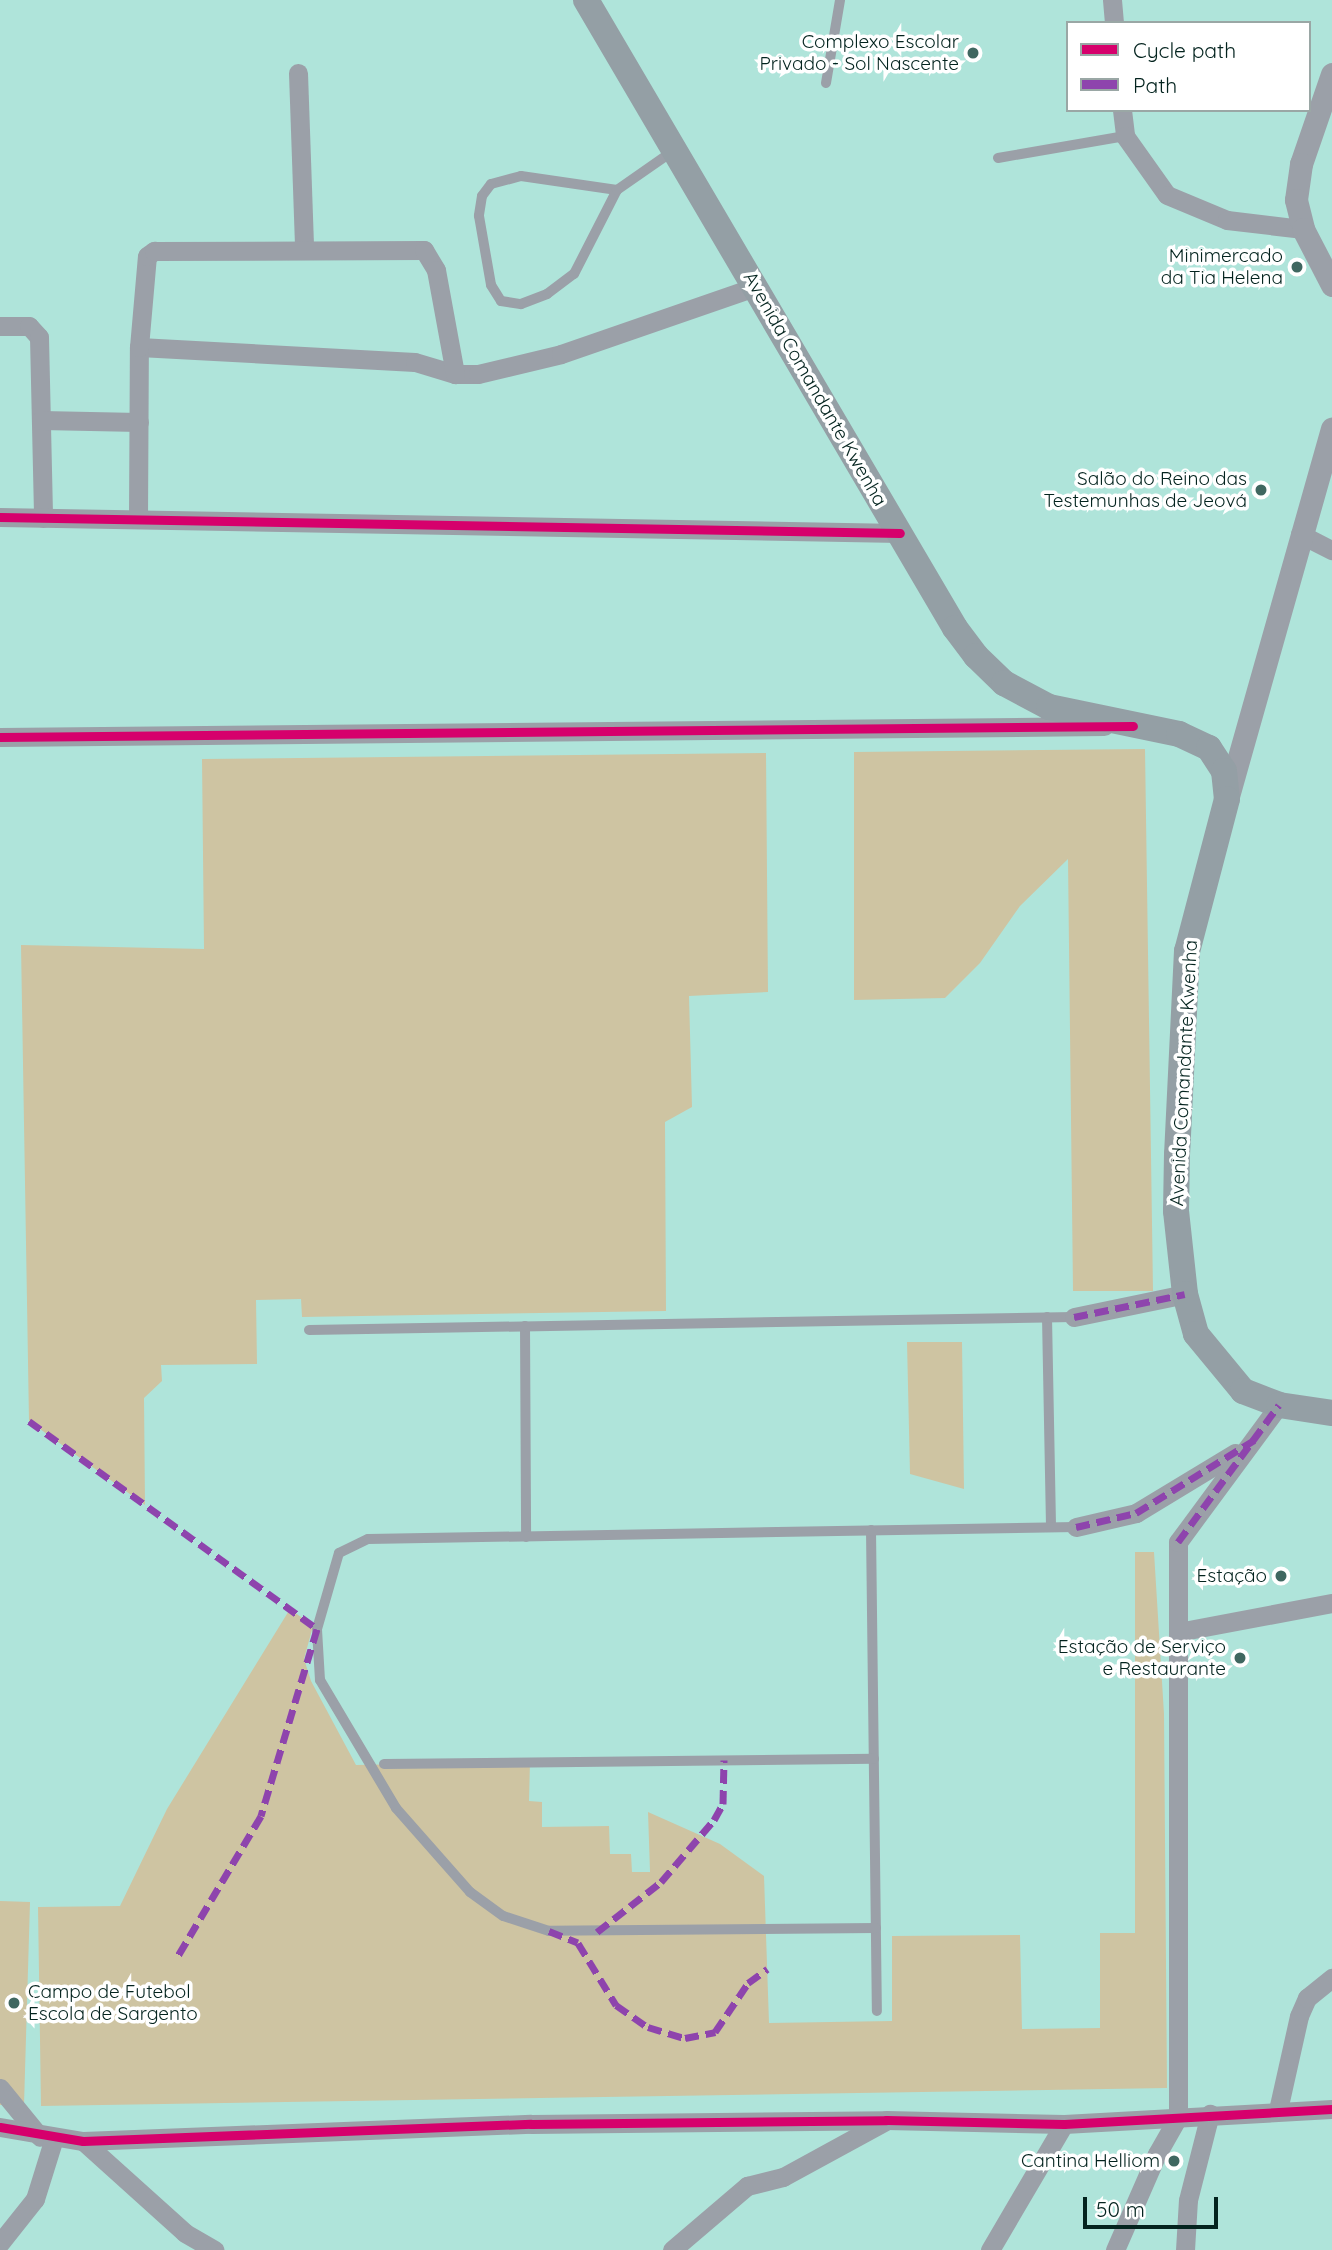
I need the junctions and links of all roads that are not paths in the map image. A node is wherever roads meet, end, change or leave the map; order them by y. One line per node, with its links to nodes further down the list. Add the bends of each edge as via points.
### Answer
1 (586, 0): 10 (main road, Avenida Comandante Kwenha)
2 (840, 0): 7 (lane)
3 (1112, 0): 4 (street)
4 (1114, 21)
5 (298, 73): 14 (street)
6 (1332, 74): 13 (street, via 1301,164 1296,200)
7 (826, 83)
8 (1122, 112): 9 (street)
9 (1125, 136): 11 (lane); 13 (street, via 1167,195 1227,220)
10 (674, 151): 12 (lane); 16 (main road, Avenida Comandante Kwenha)
11 (998, 158)
12 (617, 190): 12 (lane, via 574,274 547,294 521,304 501,301 491,285 479,216 482,196 491,184 521,176)
13 (1303, 229): 15 (street)
14 (304, 249): 18 (street, via 154,251 147,256); 19 (street, via 411,247 430,255)
15 (1332, 285)
16 (755, 287): 19 (street, via 561,354 478,374); 26 (main road, Avenida Comandante Kwenha)
17 (0, 326): 20 (street, via 37,330)
18 (139, 348): 19 (street, via 415,362); 21 (street)
19 (454, 374)
20 (41, 420): 21 (street); 24 (street)
21 (139, 422): 25 (street)
22 (1332, 428): 27 (street)
23 (0, 517): 24 (street)
24 (43, 518): 25 (street)
25 (138, 519): 26 (street)
26 (900, 533): 29 (main road, Avenida Comandante Kwenha, via 955,628 1004,683 1049,707)
27 (1300, 534): 28 (street); 31 (street)
28 (1332, 550)
29 (1133, 726): 30 (street); 31 (main road, Avenida Comandante Kwenha, via 1179,734 1209,748 1224,772)
30 (0, 737)
31 (1227, 799): 32 (main road, Avenida Comandante Kwenha, via 1188,951 1176,1211)
32 (1185, 1294): 34 (street); 37 (main road, Avenida Comandante Kwenha, via 1196,1334 1219,1365 1243,1391)
33 (1047, 1317): 34 (lane); 35 (lane); 40 (lane)
34 (1074, 1317)
35 (525, 1326): 36 (lane); 43 (lane)
36 (309, 1330)
37 (1279, 1405): 38 (main road, Avenida Comandante Kwenha); 39 (street)
38 (1332, 1413)
39 (1254, 1440): 41 (street, via 1136,1513); 45 (street, via 1178,1542)
40 (1051, 1527): 41 (lane); 42 (lane)
41 (1076, 1527)
42 (872, 1530): 43 (lane); 46 (lane)
43 (526, 1537): 48 (lane, via 368,1539 348,1545 333,1568 317,1629 318,1671 341,1716 396,1808 470,1892 503,1916 549,1931)
44 (1332, 1603): 45 (street)
45 (1178, 1632): 55 (street)
46 (874, 1759): 47 (lane); 48 (lane)
47 (384, 1764)
48 (876, 1928): 50 (lane)
49 (1332, 1978): 53 (street, via 1307,1998 1299,2016)
50 (877, 2011)
51 (0, 2088): 59 (street)
52 (1332, 2109): 53 (street)
53 (1278, 2110): 54 (street)
54 (1210, 2114): 55 (street); 66 (street, via 1188,2200)
55 (1178, 2118): 57 (street); 65 (street)
56 (886, 2120): 57 (street); 60 (street, via 531,2124); 63 (street, via 783,2176 747,2186)
57 (1064, 2124): 64 (street)
58 (0, 2127): 59 (street)
59 (47, 2138): 60 (street); 61 (street, via 35,2199)
60 (83, 2141): 62 (street, via 185,2234)
61 (0, 2243)
62 (215, 2250)
63 (672, 2250)
64 (990, 2250)
65 (1115, 2250)
66 (1185, 2250)

